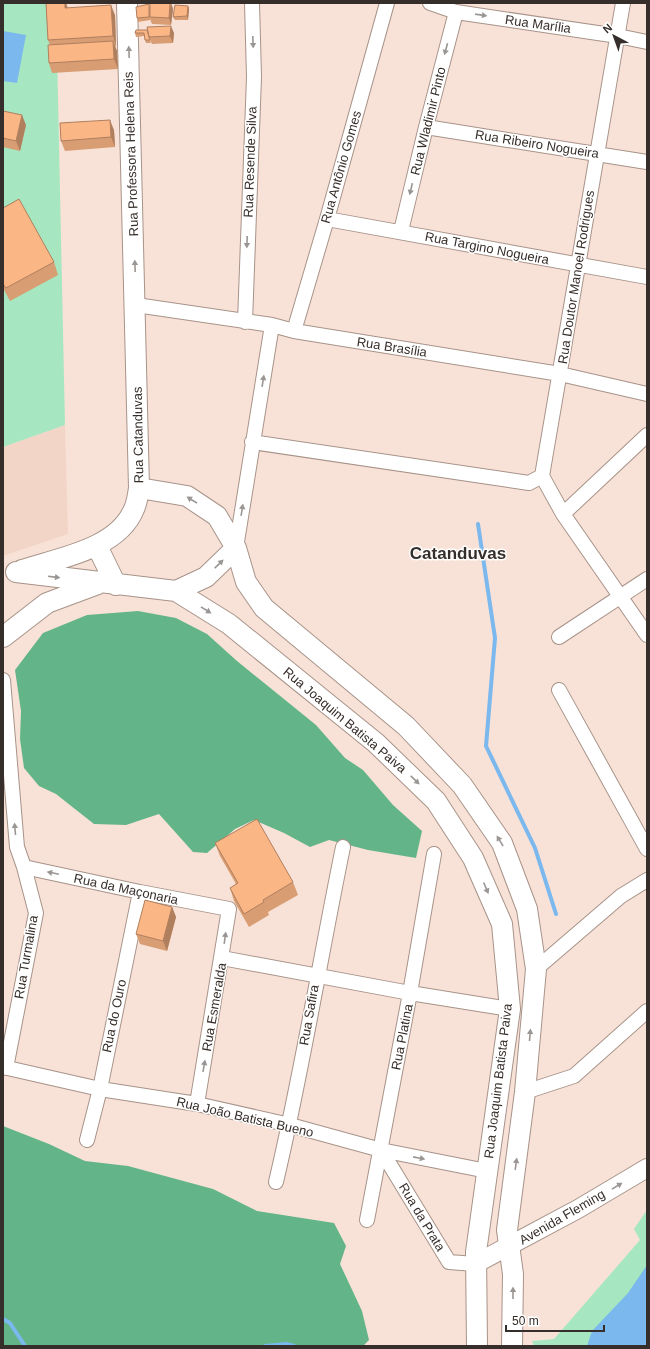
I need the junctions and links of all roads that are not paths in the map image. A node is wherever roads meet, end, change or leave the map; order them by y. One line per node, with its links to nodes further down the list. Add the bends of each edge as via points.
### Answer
1 (127, 3): 16 (main road, Rua Professora Helena Reis, one-way to 1)
2 (252, 3): 17 (street, Rua Resende Silva, one-way to 17, via 254,77)
3 (387, 3): 12 (street, Rua Antônio Gomes)
4 (430, 3): 6 (street, Rua Marília)
5 (623, 3): 7 (street, Rua Doutor Manoel Rodrigues)
6 (456, 12): 7 (street, Rua Marília, one-way to 7); 9 (street, Rua Wladimir Pinto, one-way to 9)
7 (618, 36): 8 (street, Rua Marília); 10 (street, Rua Doutor Manoel Rodrigues)
8 (647, 42)
9 (426, 127): 10 (street, Rua Ribeiro Nogueira); 13 (street, Rua Wladimir Pinto, one-way to 13)
10 (596, 154): 11 (street, Rua Ribeiro Nogueira); 14 (street, Rua Doutor Manoel Rodrigues)
11 (647, 162)
12 (327, 219): 13 (street, Rua Targino Nogueira); 19 (street, Rua Antônio Gomes)
13 (402, 231): 14 (street, Rua Targino Nogueira)
14 (577, 265): 15 (street, Rua Targino Nogueira); 20 (street, Rua Doutor Manoel Rodrigues)
15 (647, 277)
16 (136, 305): 17 (street, Rua Brasília); 25 (main road, Rua Catanduvas)
17 (244, 322): 18 (street, Rua Brasília)
18 (272, 325): 19 (street, Rua Brasília); 23 (street, one-way to 18)
19 (294, 331): 20 (street, Rua Brasília)
20 (560, 374): 21 (street, Rua Brasília); 24 (street, Rua Doutor Manoel Rodrigues)
21 (647, 394)
22 (647, 435): 26 (street)
23 (252, 442): 24 (street, via 529,483); 28 (street, one-way to 23)
24 (542, 476): 26 (street)
25 (139, 488): 27 (main road, Rua Catanduvas, via 134,510 120,531); 28 (main road, Rua Joaquim Batista Paiva, one-way to 25, via 216,516 188,496)
26 (564, 514): 33 (street)
27 (97, 546): 29 (main road, Rua Catanduvas); 31 (main road)
28 (236, 548): 32 (main road, one-way to 28, via 206,577); 48 (main road, Rua Joaquim Batista Paiva, one-way to 28, via 527,909 502,843 462,786 406,726 264,608 246,582)
29 (9, 574): 31 (main road, Rua Joaquim Batista Paiva, one-way to 31)
30 (647, 579): 33 (street)
31 (109, 584): 32 (main road, Rua Joaquim Batista Paiva); 35 (main road, via 47,603)
32 (176, 591): 51 (main road, Rua Joaquim Batista Paiva, one-way to 51, via 235,628 376,743 436,800 473,858 502,924)
33 (620, 598): 34 (street); 36 (street)
34 (647, 635)
35 (3, 637)
36 (559, 637)
37 (3, 680): 39 (street, Rua Turmalina)
38 (559, 690): 41 (street)
39 (8, 790): 43 (street, Rua Turmalina, one-way to 39, via 17,846)
40 (342, 847): 49 (street, Rua Safira)
41 (647, 849)
42 (434, 854): 50 (street, Rua Platina)
43 (24, 867): 45 (street, Rua da Maçonaria, one-way to 43); 53 (street, Rua Turmalina, via 36,913)
44 (647, 880): 48 (street, via 621,896)
45 (140, 892): 46 (street, Rua da Maçonaria); 54 (street, Rua do Ouro)
46 (229, 909): 47 (street, Rua Esmeralda, one-way to 46)
47 (222, 958): 49 (street); 56 (street, Rua Esmeralda, one-way to 47)
48 (536, 969): 55 (main road, Rua Joaquim Batista Paiva, one-way to 48)
49 (317, 975): 50 (street); 57 (street, Rua Safira)
50 (410, 993): 51 (street); 59 (street, Rua Platina)
51 (510, 1009): 61 (main road, Rua Joaquim Batista Paiva)
52 (647, 1011): 55 (street, via 574,1076)
53 (4, 1068): 54 (street, Rua João Batista Bueno)
54 (100, 1088): 56 (street, Rua João Batista Bueno); 58 (street, Rua do Ouro)
55 (525, 1092): 64 (main road, Rua Joaquim Batista Paiva, one-way to 55, via 507,1230)
56 (198, 1104): 57 (street, Rua João Batista Bueno)
57 (290, 1125): 59 (street, Rua João Batista Bueno); 62 (street, Rua Safira)
58 (87, 1140)
59 (380, 1150): 61 (street, Rua João Batista Bueno, one-way to 61); 63 (street, Rua Platina); 65 (street, Rua da Prata, via 449,1262)
60 (647, 1168): 64 (street, Avenida Fleming, one-way to 60)
61 (487, 1171): 65 (main road, Rua Joaquim Batista Paiva)
62 (276, 1182)
63 (367, 1220)
64 (510, 1247): 65 (street, Avenida Fleming); 67 (main road, Rua Joaquim Batista Paiva, one-way to 64, via 513,1274)
65 (475, 1264): 66 (main road, Rua Joaquim Batista Paiva)
66 (477, 1346)
67 (512, 1346)

